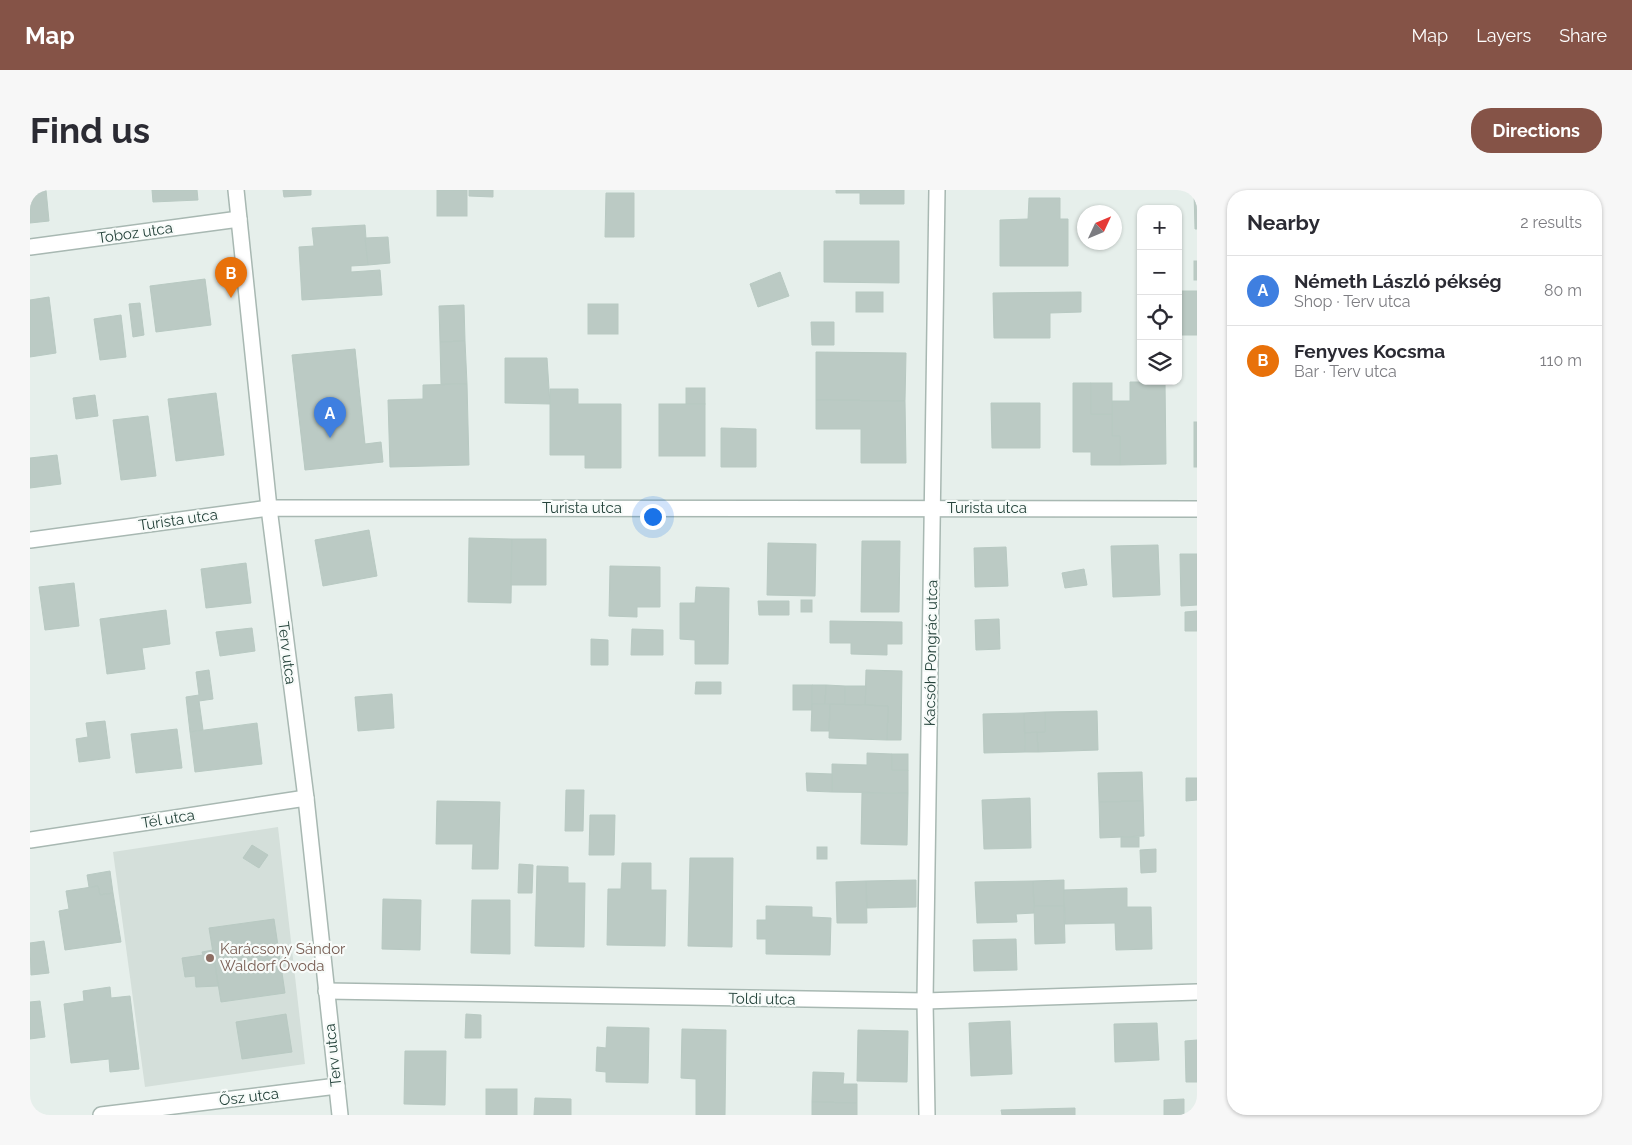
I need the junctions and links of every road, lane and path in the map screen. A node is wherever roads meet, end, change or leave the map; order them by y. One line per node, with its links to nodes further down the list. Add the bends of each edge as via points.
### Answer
1 (236, 190): 3 (street, Terv utca)
2 (937, 190): 6 (street, Kacsóh Pongrác utca)
3 (239, 218): 4 (street, Toboz utca); 5 (street, Terv utca)
4 (30, 247)
5 (269, 508): 6 (street, Turista utca); 8 (street, Turista utca); 9 (street, Terv utca)
6 (934, 508): 7 (street, Turista utca); 13 (street, Kacsóh Pongrác utca)
7 (1197, 509)
8 (30, 540)
9 (306, 798): 10 (street, Tél utca); 11 (street, Terv utca)
10 (30, 840)
11 (326, 992): 13 (street, Toldi utca); 14 (street, Terv utca)
12 (1197, 992): 13 (street, Toldi utca)
13 (925, 1001): 17 (street, Kacsóh Pongrác utca)
14 (337, 1086): 15 (street, Ősz utca); 16 (street, Terv utca)
15 (101, 1115)
16 (340, 1115)
17 (927, 1115)

